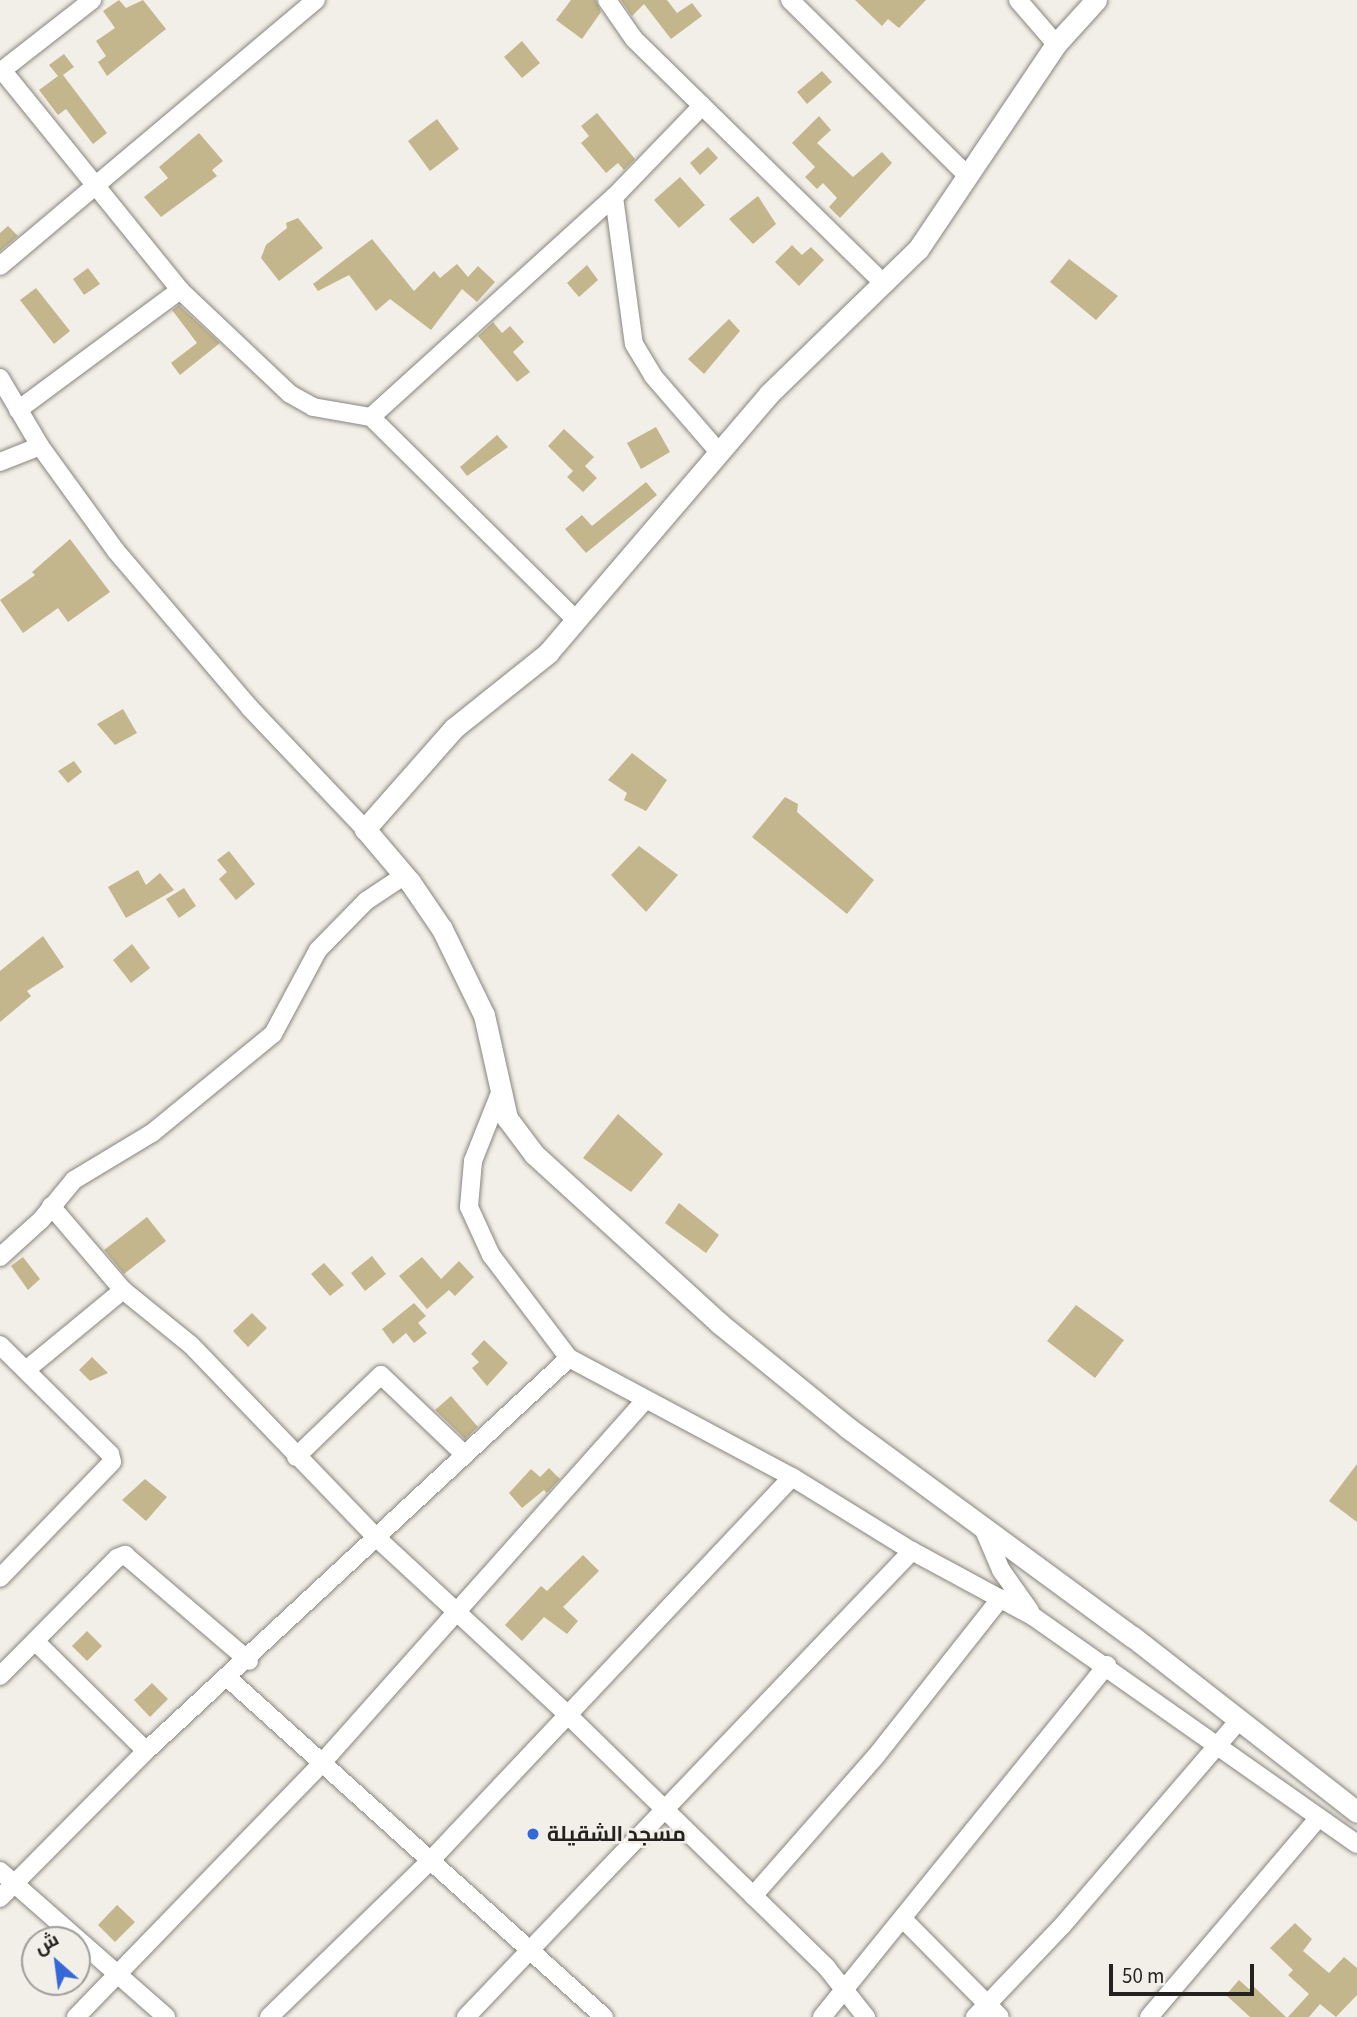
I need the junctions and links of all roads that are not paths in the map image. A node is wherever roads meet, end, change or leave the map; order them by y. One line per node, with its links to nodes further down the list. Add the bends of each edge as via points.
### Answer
1 (92, 0): 8 (street)
2 (316, 0): 11 (street)
3 (607, 0): 9 (street, via 634,39)
4 (790, 0): 10 (street)
5 (1018, 0): 7 (street)
6 (1096, 0): 7 (street)
7 (1056, 44): 10 (street)
8 (1, 71): 11 (street)
9 (702, 106): 12 (street); 14 (street)
10 (968, 176): 14 (street, via 918,249)
11 (94, 186): 13 (street); 15 (street)
12 (614, 197): 18 (street); 20 (street, via 634,344 653,376)
13 (0, 266)
14 (883, 283): 20 (street, via 815,347)
15 (180, 290): 17 (street); 18 (street, via 290,394 313,407)
16 (0, 378): 17 (street)
17 (18, 410): 19 (street)
18 (370, 417): 22 (street)
19 (40, 446): 21 (street); 23 (street, via 93,522 178,627)
20 (718, 451): 22 (street)
21 (0, 462)
22 (577, 621): 23 (street, via 548,653 454,728)
23 (365, 829): 24 (street)
24 (405, 875): 25 (street, via 442,929 484,1015); 26 (street, via 366,901 318,950 274,1034 152,1133 74,1180)
25 (500, 1093): 30 (street, via 473,1161 469,1207 491,1255); 36 (street, via 515,1133 650,1263 848,1427)
26 (51, 1206): 27 (street); 28 (street)
27 (0, 1256)
28 (123, 1290): 31 (street); 34 (street, via 191,1345)
29 (0, 1345): 31 (street)
30 (569, 1358): 32 (street); 33 (street)
31 (26, 1370): 39 (street, via 110,1454 112,1462)
32 (645, 1400): 35 (street); 41 (street)
33 (465, 1455): 34 (street, via 381,1374); 37 (street)
34 (296, 1457): 37 (street)
35 (792, 1477): 38 (street); 48 (street)
36 (983, 1528): 42 (street, via 1001,1570); 49 (street)
37 (378, 1539): 41 (street); 44 (street)
38 (912, 1551): 40 (street); 53 (street)
39 (0, 1578)
40 (1001, 1598): 42 (street); 59 (street, via 876,1756)
41 (456, 1612): 48 (street); 52 (street)
42 (1034, 1617): 45 (street)
43 (35, 1641): 44 (street, via 125,1555); 46 (street); 51 (street)
44 (248, 1661): 47 (street)
45 (1107, 1665): 50 (street); 61 (street)
46 (0, 1676)
47 (229, 1679): 51 (street); 52 (street)
48 (567, 1714): 53 (street); 57 (street)
49 (1239, 1720): 50 (street); 54 (street)
50 (1213, 1747): 55 (street); 66 (street)
51 (146, 1751): 58 (street)
52 (321, 1763): 57 (street); 63 (street)
53 (664, 1811): 59 (street); 62 (street)
54 (1357, 1812)
55 (1318, 1817): 56 (street); 73 (street)
56 (1357, 1844)
57 (431, 1860): 62 (street); 69 (street)
58 (7, 1877): 60 (street); 63 (street)
59 (753, 1896): 64 (street)
60 (0, 1898)
61 (904, 1920): 64 (street); 66 (street)
62 (530, 1948): 65 (street); 70 (street)
63 (116, 1973): 67 (street); 68 (street)
64 (846, 1991): 71 (street); 72 (street)
65 (477, 2013)
66 (987, 2013)
67 (76, 2017)
68 (166, 2017)
69 (269, 2017)
70 (604, 2017)
71 (822, 2017)
72 (866, 2017)
73 (1149, 2017)

